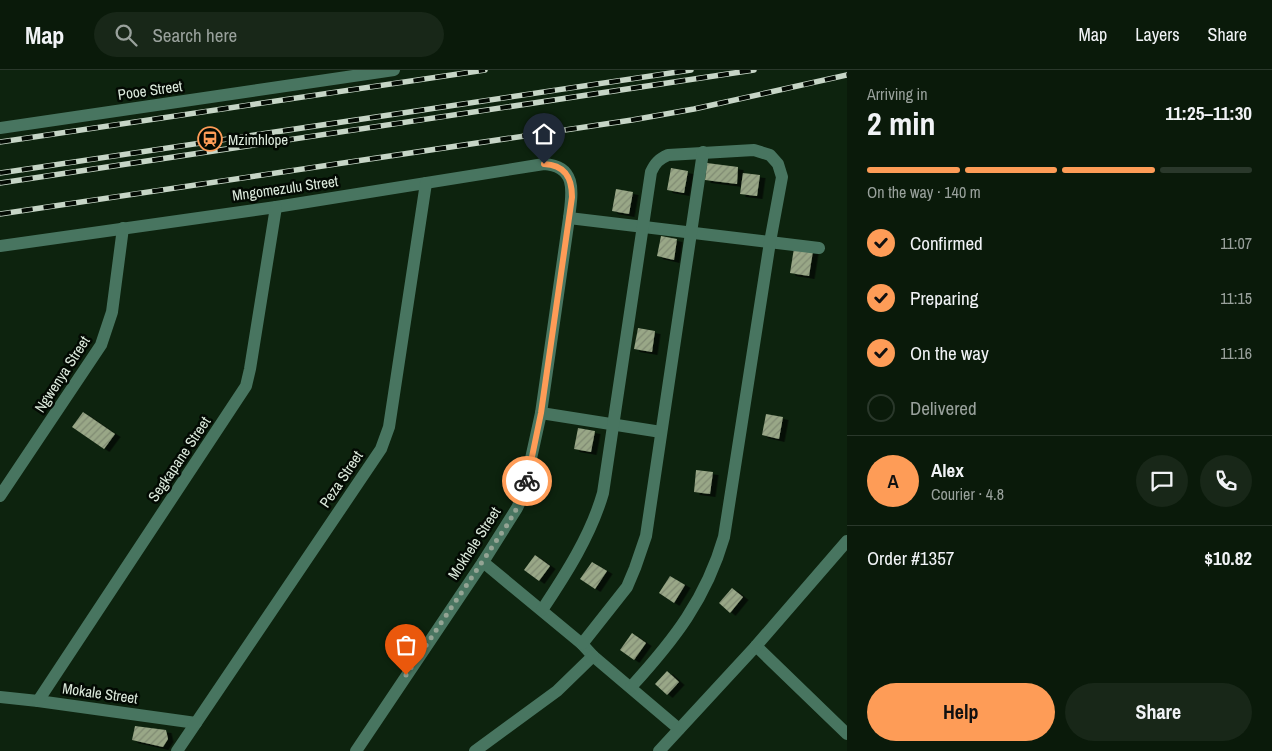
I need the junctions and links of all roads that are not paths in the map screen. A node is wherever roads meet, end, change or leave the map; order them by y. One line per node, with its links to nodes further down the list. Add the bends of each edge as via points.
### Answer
1 (394, 70): 2 (street, Pooe Street)
2 (0, 128)
3 (703, 152): 8 (street, via 668,155 654,165); 10 (street); 11 (street, via 754,150 770,155 778,164 782,177)
4 (570, 178): 5 (street, Mngomezulu Street, via 558,167 544,164); 7 (street, Mokhele Street)
5 (426, 183): 6 (street, Mngomezulu Street); 27 (street, Peza Street, via 385,439)
6 (276, 207): 9 (street, Mngomezulu Street); 26 (street, Segkapane Street, via 246,386)
7 (569, 218): 8 (street); 14 (street, Mokhele Street)
8 (643, 227): 10 (street); 15 (street)
9 (123, 228): 12 (street, Mngomezulu Street); 17 (street, Ngwenya Street, via 112,312 102,345)
10 (691, 232): 11 (street); 16 (street)
11 (770, 242): 13 (street); 24 (street, via 729,509 716,564 692,612)
12 (0, 246)
13 (819, 248)
14 (541, 413): 15 (street); 19 (street, Mokhele Street, via 523,495)
15 (614, 424): 16 (street); 20 (street, via 597,512)
16 (661, 432): 21 (street, via 646,536 635,568 627,587)
17 (0, 496)
18 (847, 540): 22 (street)
19 (483, 562): 20 (street); 31 (street, Mokhele Street)
20 (542, 610): 21 (street)
21 (582, 644): 23 (street)
22 (756, 646): 28 (street); 29 (street)
23 (594, 656): 24 (street); 32 (street, via 557,691)
24 (631, 687): 28 (street)
25 (0, 697): 26 (street, Mokale Street)
26 (38, 701): 27 (street, Mokale Street)
27 (196, 723): 30 (street, Peza Street)
28 (679, 729): 33 (street)
29 (847, 734)
30 (177, 751)
31 (356, 751)
32 (475, 751)
33 (659, 751)

